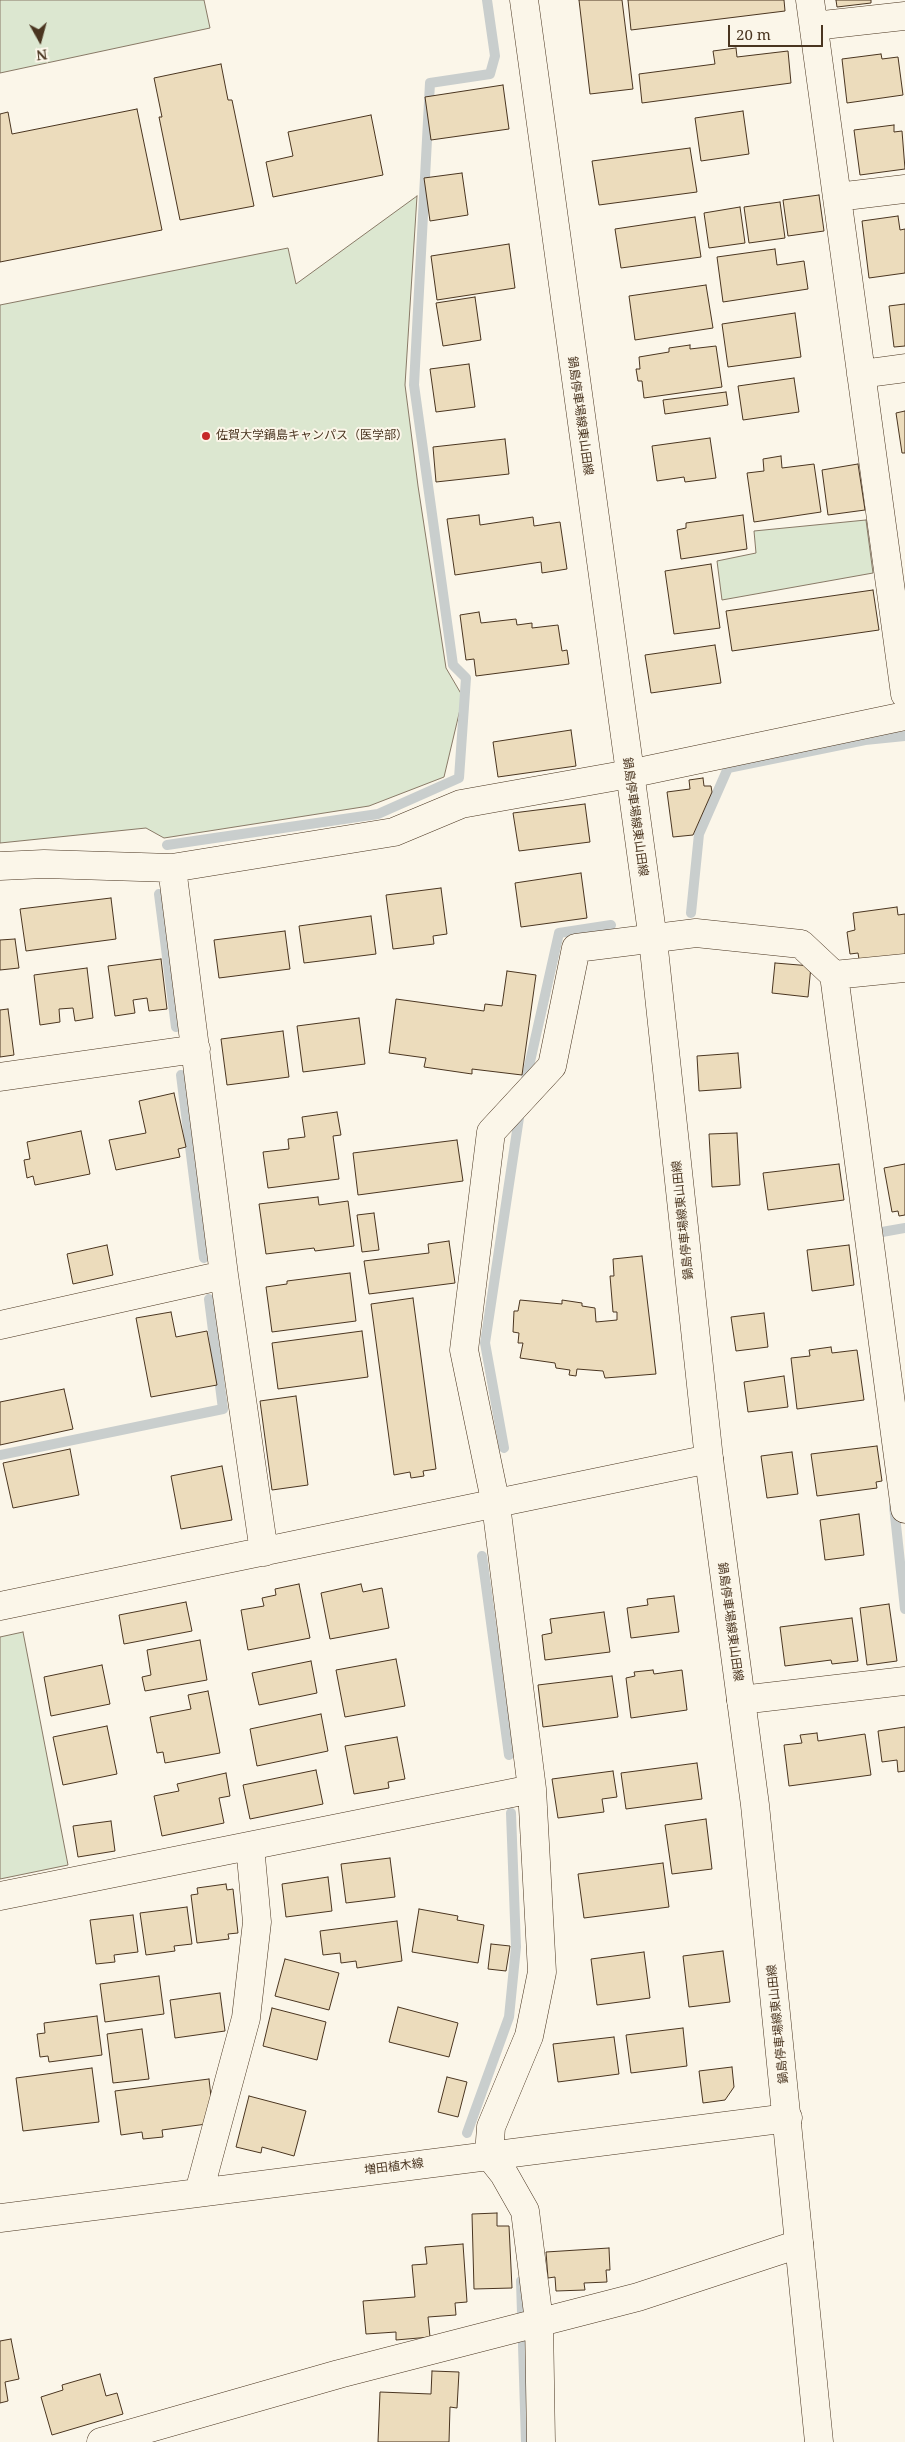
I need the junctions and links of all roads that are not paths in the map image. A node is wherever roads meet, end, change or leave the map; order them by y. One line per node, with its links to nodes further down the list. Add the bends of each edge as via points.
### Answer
1 (524, 0): 11 (street, 鍋島停車場線東山田線)
2 (812, 13): 3 (street); 5 (street)
3 (905, 16)
4 (905, 189): 5 (street)
5 (837, 197): 7 (street)
6 (905, 368): 7 (street)
7 (861, 374): 8 (street)
8 (895, 540): 9 (street)
9 (905, 694)
10 (905, 716): 11 (street)
11 (629, 774): 13 (street, via 461,804 394,832); 14 (street, 鍋島停車場線東山田線)
12 (0, 866): 13 (street, via 44,864)
13 (172, 868): 17 (street)
14 (653, 940): 16 (street, via 696,933 801,944); 21 (street, 鍋島停車場線東山田線); 22 (street, via 576,948 552,1066 491,1132 464,1350)
15 (905, 968): 16 (street)
16 (834, 975): 23 (street)
17 (196, 1049): 18 (street); 19 (street)
18 (0, 1077)
19 (224, 1275): 20 (street); 24 (street)
20 (0, 1325)
21 (709, 1459): 22 (street); 27 (street, 鍋島停車場線東山田線)
22 (496, 1505): 24 (street); 28 (street)
23 (905, 1509)
24 (264, 1552): 25 (street)
25 (0, 1606)
26 (905, 1681): 27 (street)
27 (741, 1700): 31 (street, 鍋島停車場線東山田線)
28 (532, 1789): 29 (street); 32 (street, via 542,1972 529,2036 491,2127)
29 (250, 1846): 30 (street); 33 (street, via 257,1922 246,2018)
30 (0, 1896)
31 (788, 2118): 32 (street, 増田植木線); 35 (street, 鍋島停車場線東山田線)
32 (489, 2154): 33 (street, 増田植木線); 36 (street, via 526,2211)
33 (199, 2192): 34 (street, 増田植木線)
34 (0, 2218)
35 (800, 2244): 36 (street, via 638,2297); 39 (street, 鍋島停車場線東山田線)
36 (526, 2325): 37 (street); 38 (street)
37 (101, 2442)
38 (541, 2442)
39 (819, 2442)

